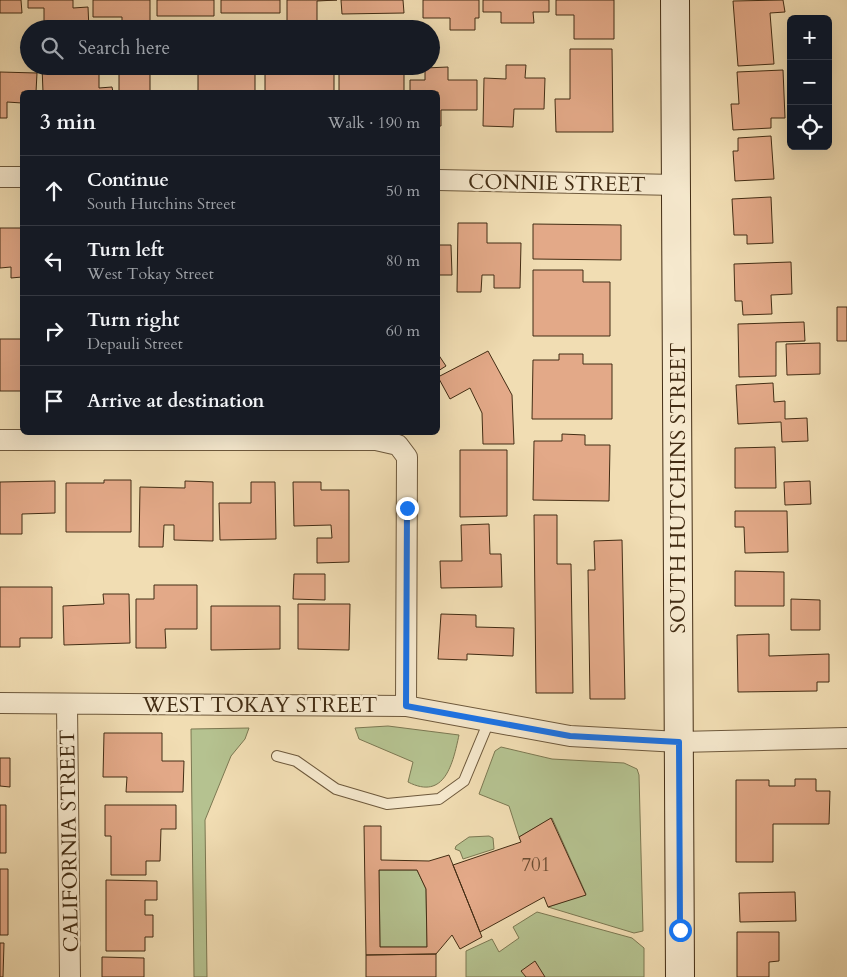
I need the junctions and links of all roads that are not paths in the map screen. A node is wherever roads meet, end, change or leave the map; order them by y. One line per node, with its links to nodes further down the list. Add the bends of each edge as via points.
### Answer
1 (675, 0): 5 (main road, SOUTH HUTCHINS STREET)
2 (0, 177): 3 (street)
3 (20, 177)
4 (440, 180): 5 (street, CONNIE STREET)
5 (676, 185): 12 (main road, SOUTH HUTCHINS STREET)
6 (0, 440): 9 (street, via 376,440 398,445 407,457)
7 (0, 704): 8 (street, WEST TOKAY STREET)
8 (67, 705): 9 (street, WEST TOKAY STREET); 14 (street, CALIFORNIA STREET)
9 (406, 706): 10 (street, WEST TOKAY STREET)
10 (489, 721): 12 (street, WEST TOKAY STREET, via 570,736); 13 (lane, via 464,781 439,799 386,804 336,789 296,760)
11 (847, 738): 12 (street, WEST TOKAY STREET)
12 (679, 742): 15 (main road, SOUTH HUTCHINS STREET)
13 (277, 756)
14 (70, 977)
15 (680, 977)

